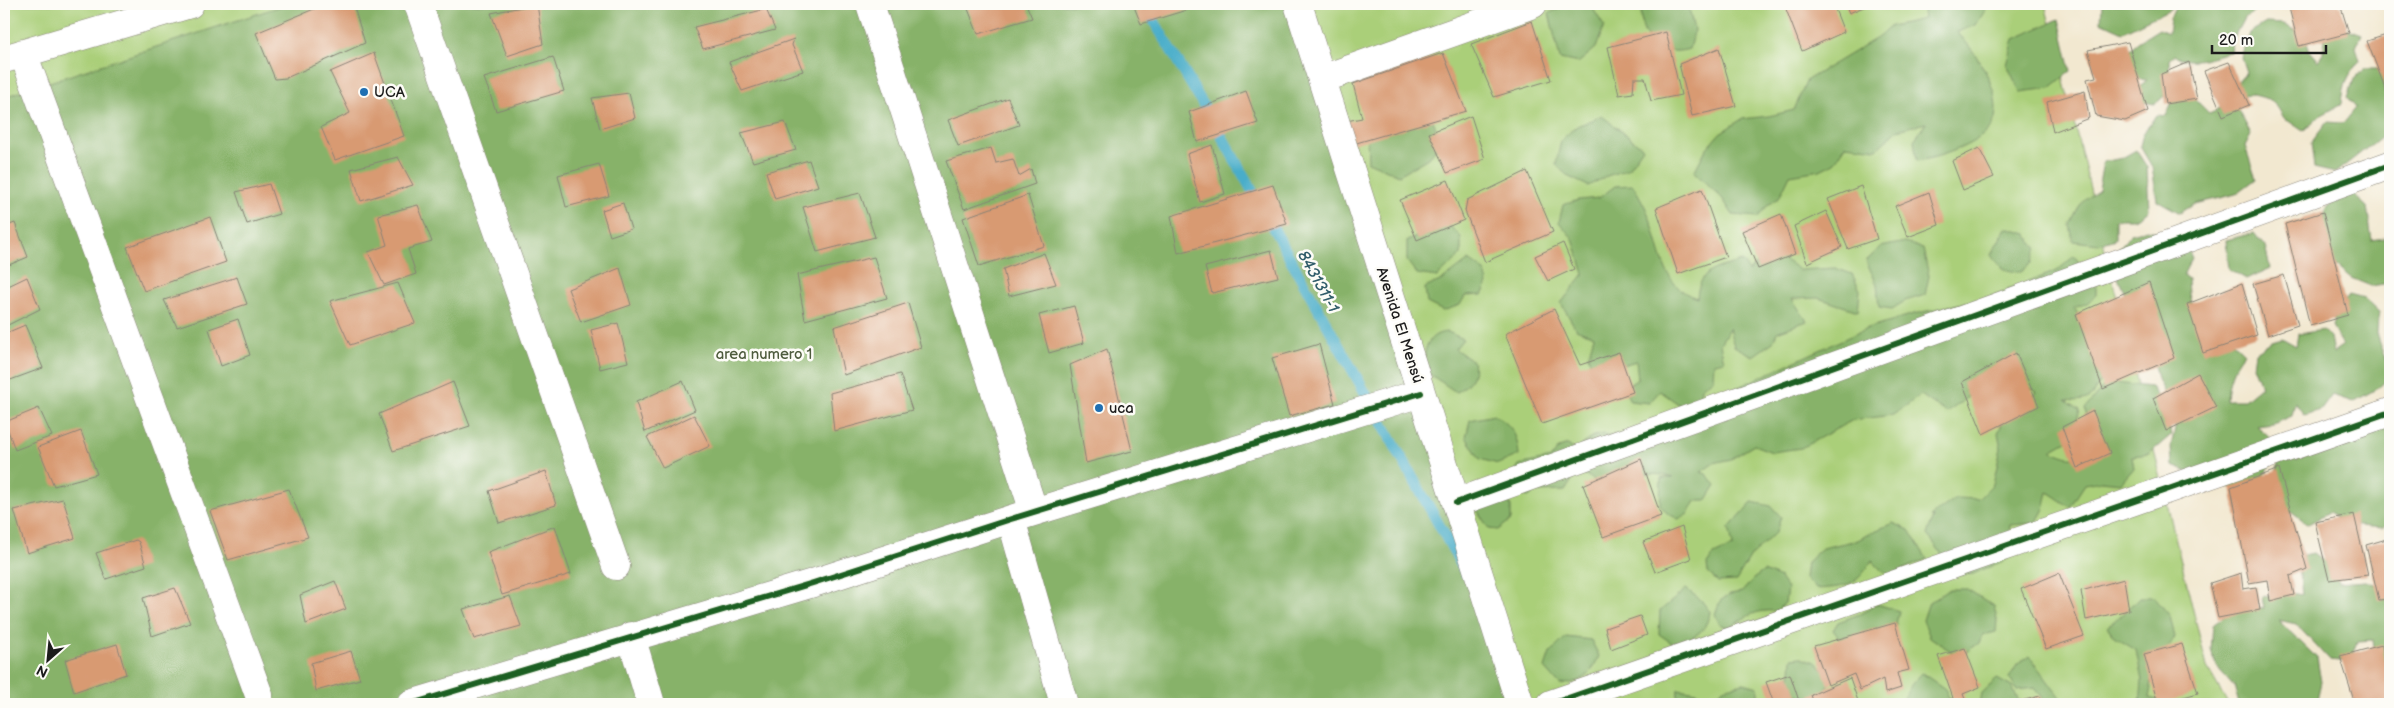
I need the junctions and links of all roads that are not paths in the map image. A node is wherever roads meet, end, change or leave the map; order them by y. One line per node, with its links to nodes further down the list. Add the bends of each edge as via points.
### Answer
1 (190, 4): 6 (street)
2 (418, 4): 13 (street)
3 (870, 4): 12 (street)
4 (1298, 4): 7 (street, Avenida El Mensú)
5 (1533, 4): 7 (street)
6 (14, 56): 15 (street)
7 (1322, 79): 9 (street, Avenida El Mensú)
8 (2390, 164): 11 (street)
9 (1421, 393): 11 (street, Avenida El Mensú); 12 (street)
10 (2390, 412): 20 (street)
11 (1456, 503): 19 (street, Avenida El Mensú)
12 (1022, 516): 14 (street, via 813,583); 18 (street)
13 (616, 566)
14 (632, 636): 16 (street); 17 (street)
15 (260, 694)
16 (411, 704)
17 (651, 704)
18 (1064, 704)
19 (1520, 704)
20 (1551, 704)

